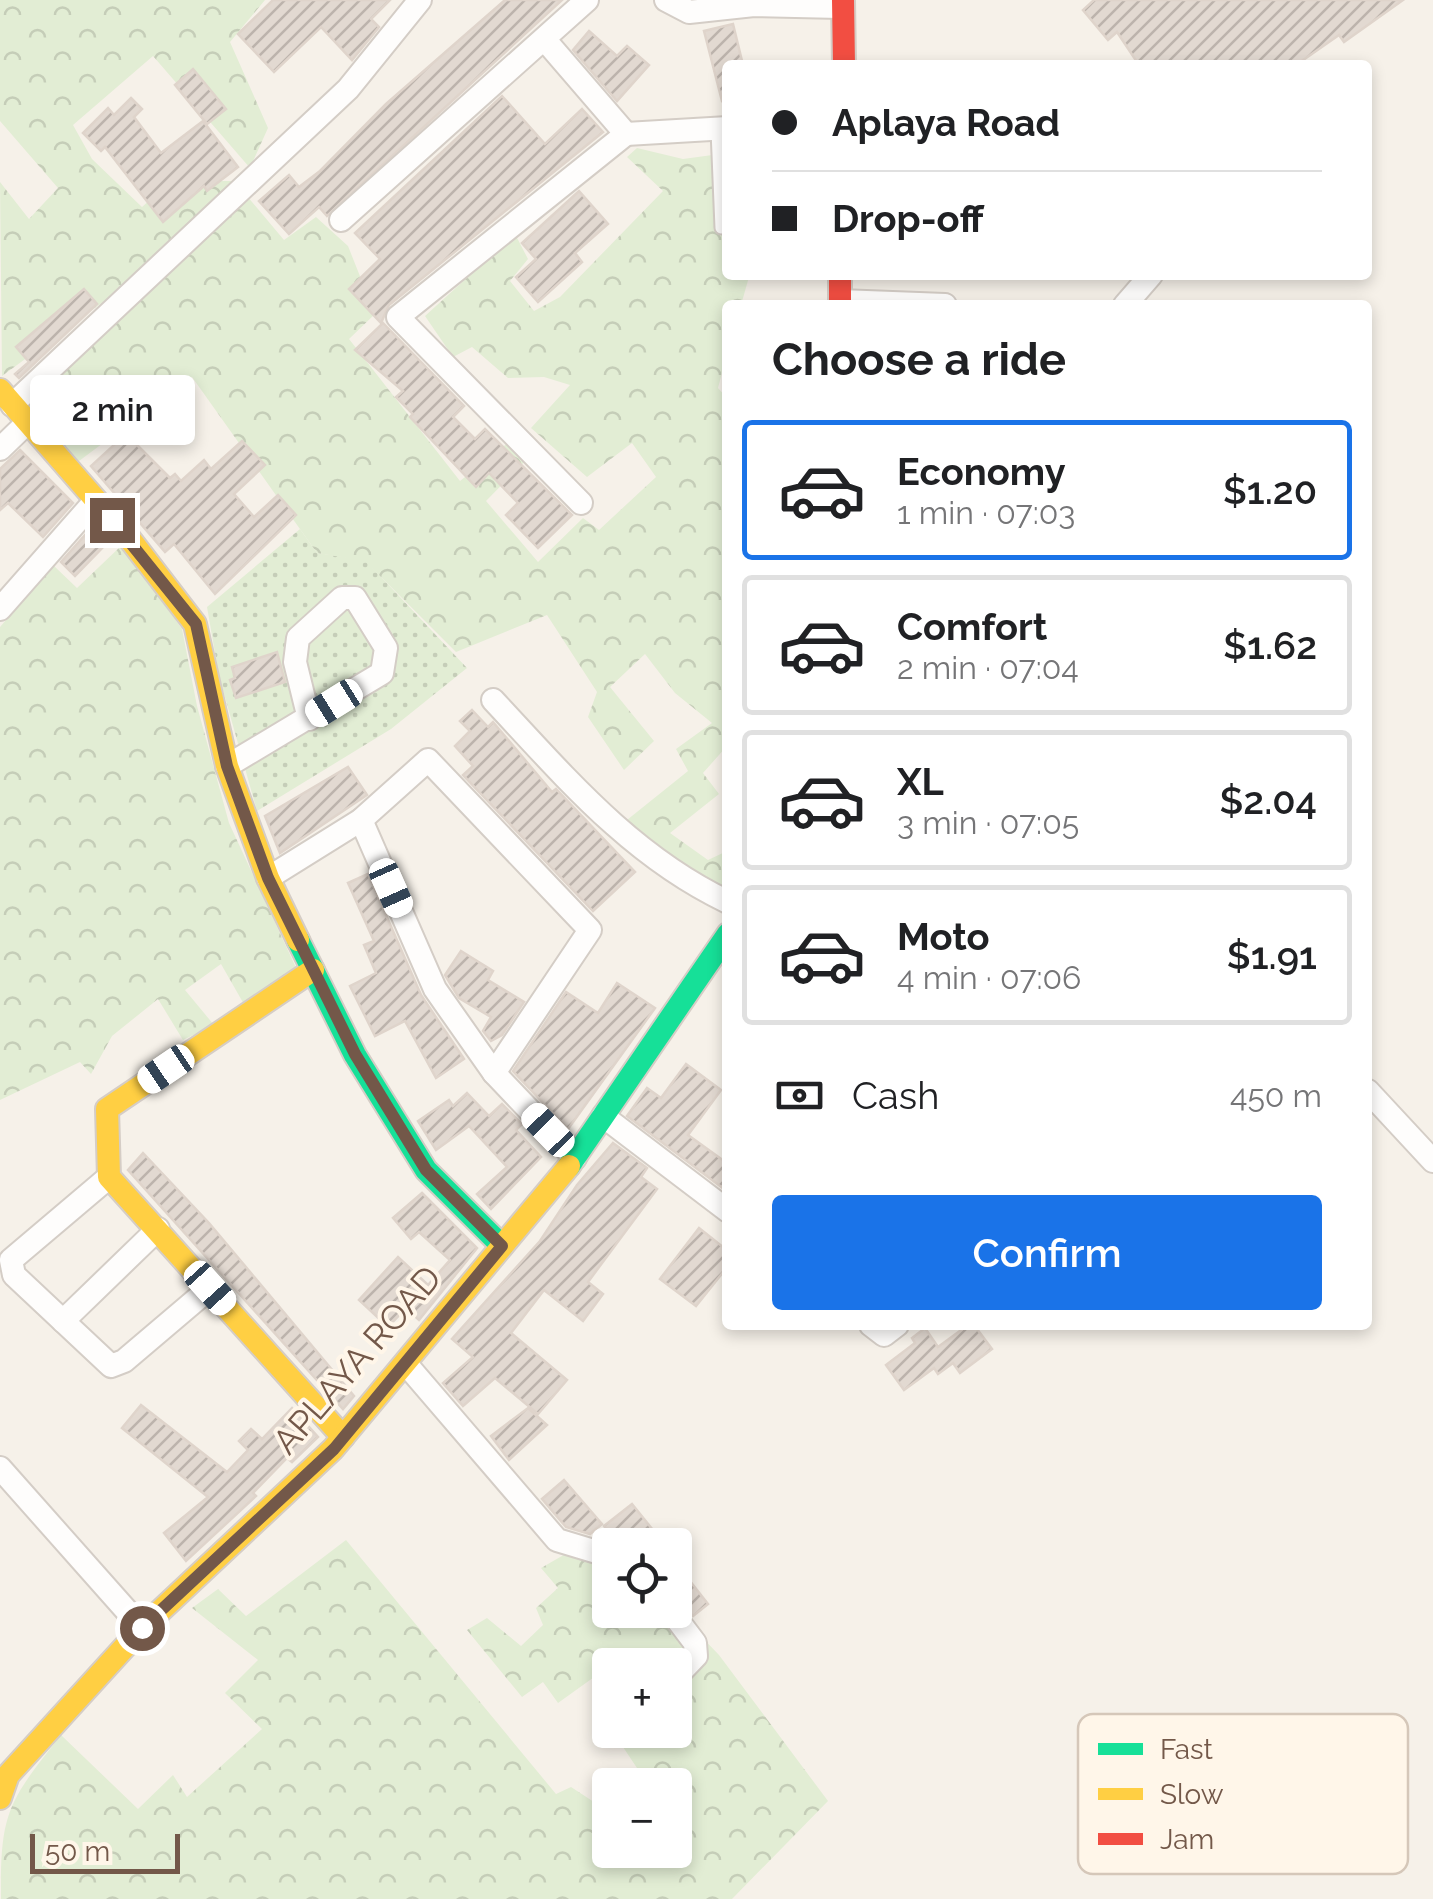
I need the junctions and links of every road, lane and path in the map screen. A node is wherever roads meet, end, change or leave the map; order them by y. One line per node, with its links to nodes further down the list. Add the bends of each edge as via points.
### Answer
1 (420, 0): 13 (street, via 348,89)
2 (587, 0): 5 (street)
3 (666, 0): 4 (street, via 689,12)
4 (842, 4): 6 (street)
5 (545, 40): 8 (street); 9 (street)
6 (844, 60)
7 (722, 129): 8 (street); 10 (lane)
8 (626, 134): 16 (street, via 398,316)
9 (341, 220)
10 (720, 228)
11 (1146, 280): 12 (street)
12 (1128, 300)
13 (14, 405): 14 (street); 15 (street)
14 (0, 449)
15 (95, 501): 17 (street); 20 (street, via 196,624)
16 (581, 502)
17 (0, 609)
18 (493, 700): 23 (street, via 605,820 688,884)
19 (309, 718): 19 (street, via 382,673 386,648 356,598 342,598 298,638 296,662); 20 (street)
20 (227, 766): 22 (street)
21 (361, 820): 22 (street); 26 (street, via 435,989); 26 (street, via 428,760 590,930)
22 (268, 878): 25 (street)
23 (722, 899)
24 (722, 943): 28 (street, APLAYA ROAD)
25 (313, 970): 31 (street, via 107,1109); 34 (street, via 426,1170)
26 (494, 1074): 29 (street)
27 (1372, 1096): 30 (street)
28 (603, 1116): 29 (street, APLAYA ROAD); 32 (street)
29 (575, 1158): 34 (street, APLAYA ROAD)
30 (1433, 1161)
31 (108, 1177): 33 (street); 36 (street, via 12,1260 14,1276)
32 (722, 1206)
33 (158, 1229): 35 (street); 36 (street)
34 (502, 1246): 37 (street, APLAYA ROAD)
35 (210, 1288): 36 (street, via 111,1366); 38 (street)
36 (63, 1322)
37 (406, 1364): 38 (street, APLAYA ROAD); 40 (street, via 557,1540)
38 (343, 1437): 41 (street, APLAYA ROAD)
39 (0, 1468): 41 (street)
40 (592, 1551)
41 (142, 1628): 44 (street, APLAYA ROAD, via 8,1775)
42 (684, 1628): 43 (street, via 695,1643)
43 (692, 1660)
44 (0, 1798)

